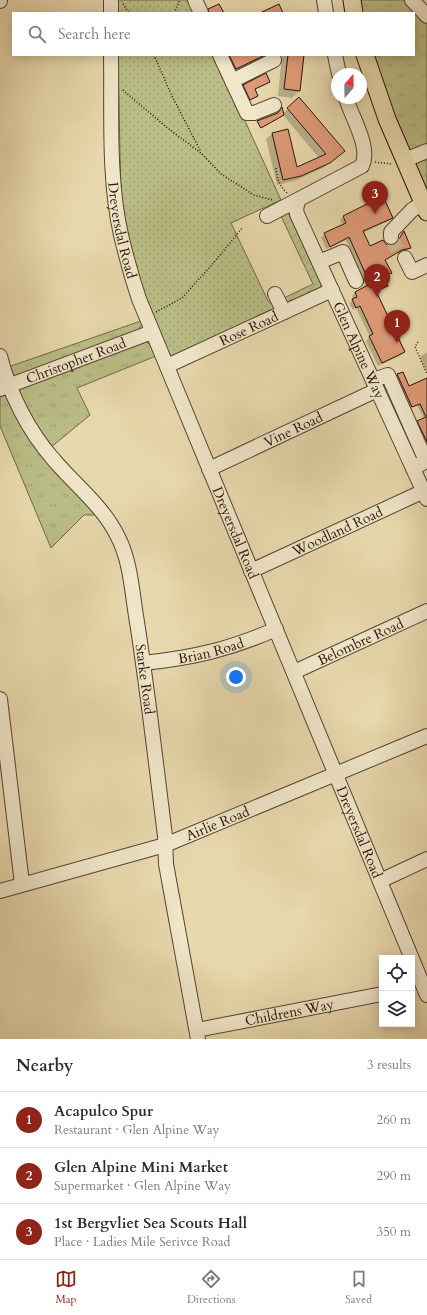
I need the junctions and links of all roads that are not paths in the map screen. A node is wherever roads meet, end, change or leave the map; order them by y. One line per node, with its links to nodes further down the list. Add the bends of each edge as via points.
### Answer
1 (111, 0): 6 (street)
2 (195, 0): 7 (street)
3 (324, 0): 8 (street)
4 (352, 0): 9 (main road)
5 (412, 0): 10 (street)
6 (111, 12)
7 (201, 12)
8 (326, 12)
9 (354, 12)
10 (427, 16)
11 (111, 56): 33 (street, Dreyersdal Road, via 113,158 119,221 133,279)
12 (220, 56): 17 (street)
13 (335, 56): 16 (street)
14 (365, 56): 21 (main road)
15 (274, 60): 17 (street)
16 (338, 68)
17 (232, 81): 19 (street, via 247,112 254,113)
18 (348, 104): 22 (street, via 365,150 365,161 357,170)
19 (274, 105)
20 (427, 151): 21 (street)
21 (399, 162): 23 (main road)
22 (295, 202): 24 (street); 27 (street, Glen Alpine Way, via 297,214)
23 (425, 207): 25 (street, via 412,210 391,232)
24 (267, 216)
25 (391, 236)
26 (427, 260): 28 (street, via 402,256 412,272)
27 (319, 262): 29 (street, via 343,252); 30 (street, Glen Alpine Way)
28 (427, 265)
29 (356, 281)
30 (332, 290): 32 (street, Rose Road); 36 (street, Glen Alpine Way)
31 (275, 294): 32 (street)
32 (284, 312): 35 (street, Rose Road)
33 (152, 332): 35 (street, Dreyersdal Road); 37 (street, Christopher Road)
34 (0, 356): 37 (street, Starke Road)
35 (167, 366): 38 (street, Dreyersdal Road)
36 (375, 385): 38 (street, Vine Road); 39 (street, Glen Alpine Way)
37 (5, 387): 43 (street, Starke Road, via 47,451 95,503 118,536 126,560)
38 (209, 469): 40 (street, Dreyersdal Road)
39 (425, 495): 40 (street, Woodland Road)
40 (251, 571): 42 (street, Dreyersdal Road)
41 (427, 611): 44 (street, Belombre Road)
42 (276, 629): 43 (street, Brian Road, via 222,650 179,659); 44 (street, Dreyersdal Road)
43 (143, 662): 48 (street, Starke Road)
44 (294, 672): 47 (street, Dreyersdal Road)
45 (0, 699): 51 (street)
46 (427, 736): 47 (street, Airlie Road)
47 (335, 774): 48 (street, Airlie Road); 50 (street, Dreyersdal Road)
48 (165, 845): 51 (street, Airlie Road); 55 (street, Starke Road, via 166,864)
49 (427, 859): 50 (street)
50 (380, 881): 53 (street, Dreyersdal Road)
51 (22, 884): 52 (street, Airlie Road)
52 (0, 891)
53 (422, 988)
54 (379, 995): 55 (street, Childrens Way)
55 (198, 1034)

